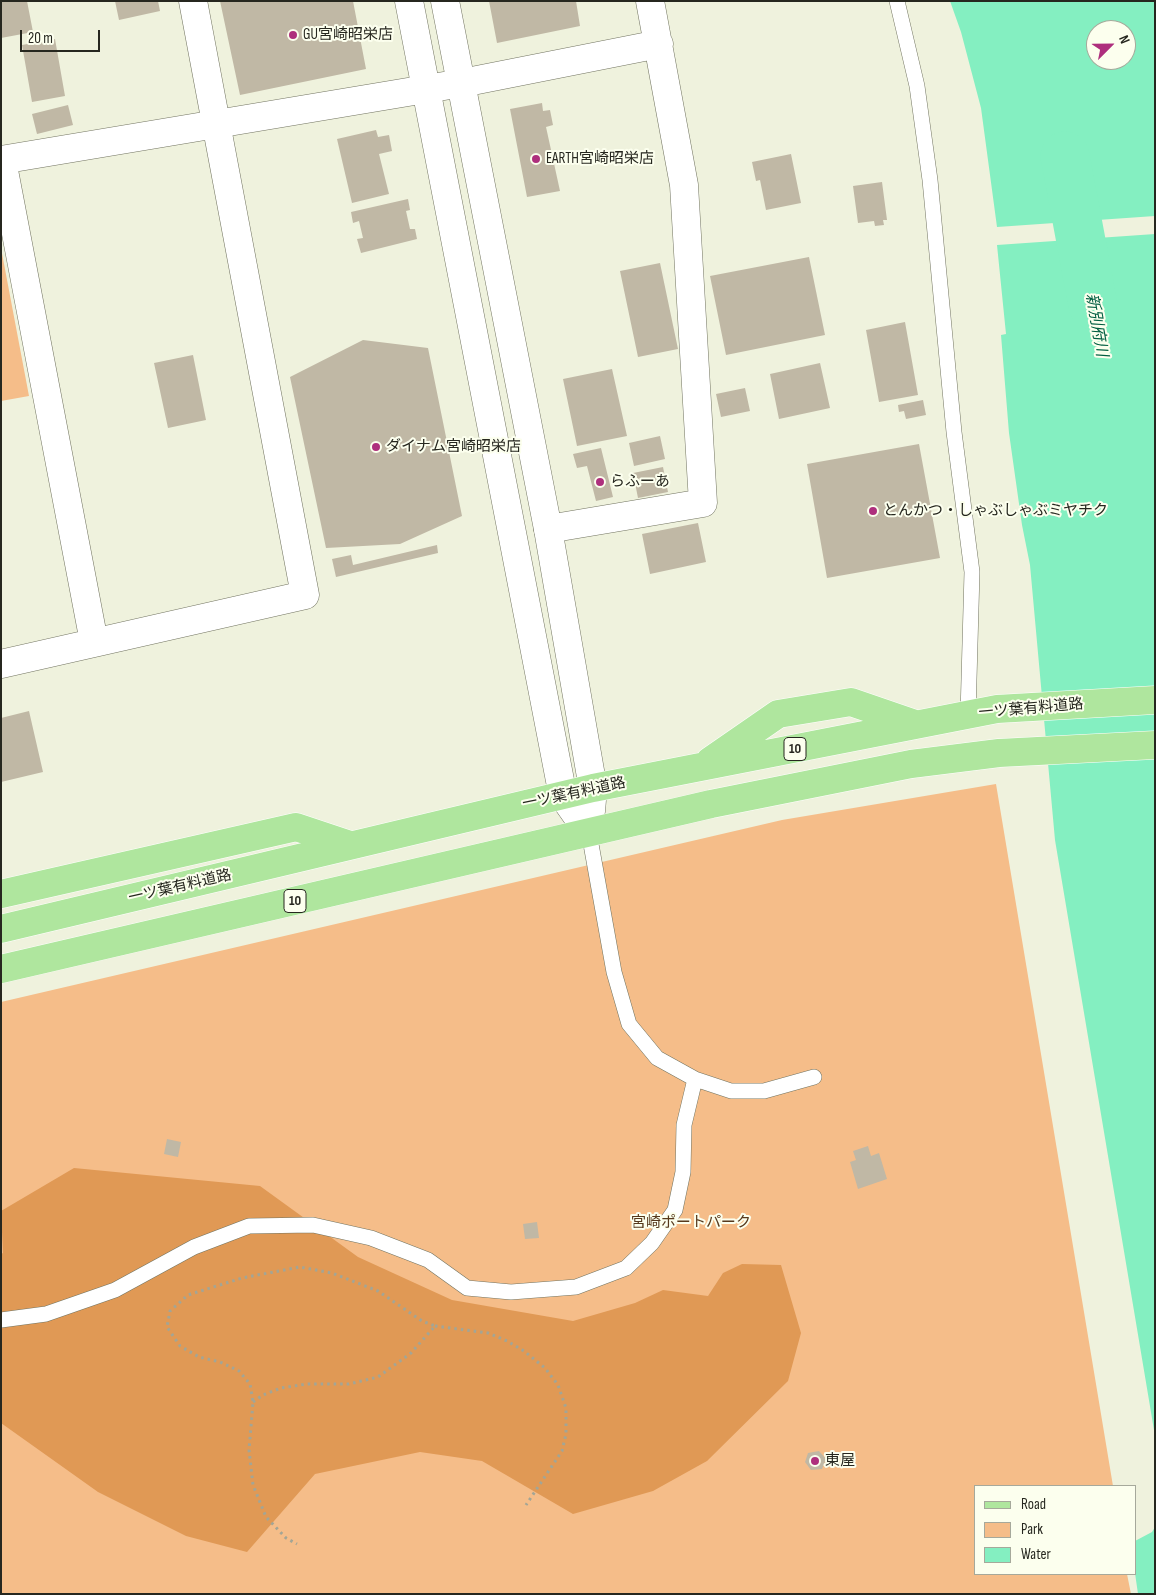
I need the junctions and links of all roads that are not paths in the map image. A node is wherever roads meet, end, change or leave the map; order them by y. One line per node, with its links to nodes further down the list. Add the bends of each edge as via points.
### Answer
1 (193, 1): 9 (street)
2 (409, 1): 8 (street)
3 (445, 1): 7 (street)
4 (650, 1): 6 (street)
5 (897, 1): 15 (lane, via 917,86 930,180 954,432 972,572)
6 (659, 44): 7 (street); 11 (street, via 684,186 703,503)
7 (462, 83): 8 (street); 11 (street)
8 (426, 89): 9 (street); 20 (street)
9 (216, 124): 10 (street); 12 (street, via 305,595)
10 (1, 160): 12 (street)
11 (548, 529): 19 (street)
12 (94, 642): 13 (street)
13 (1, 664)
14 (1155, 700): 15 (main road, 一ツ葉有料道路 / 10, via 997,709)
15 (968, 715): 16 (main road, 一ツ葉有料道路 / 10)
16 (918, 724): 18 (main road, 一ツ葉有料道路 / 10); 18 (main road, via 851,702 778,714)
17 (1155, 745): 21 (main road, 10, via 999,753 911,764)
18 (701, 767): 19 (main road, 一ツ葉有料道路 / 10)
19 (593, 788): 20 (main road, 一ツ葉有料道路 / 10); 21 (street)
20 (563, 796): 21 (street); 22 (main road, 一ツ葉有料道路 / 10)
21 (589, 832): 25 (main road, 10); 27 (lane, via 614,972 629,1024 657,1058)
22 (350, 845): 23 (main road, via 296,827); 24 (main road, 一ツ葉有料道路 / 10)
23 (1, 894)
24 (1, 929)
25 (1, 969)
26 (814, 1077): 27 (lane, via 764,1091 731,1091)
27 (695, 1078): 28 (lane, via 684,1125 683,1172 674,1210 652,1243 626,1268 576,1287 511,1292 467,1288 428,1260 371,1238 314,1225 249,1226 194,1247 115,1290 46,1314)
28 (1, 1320)

